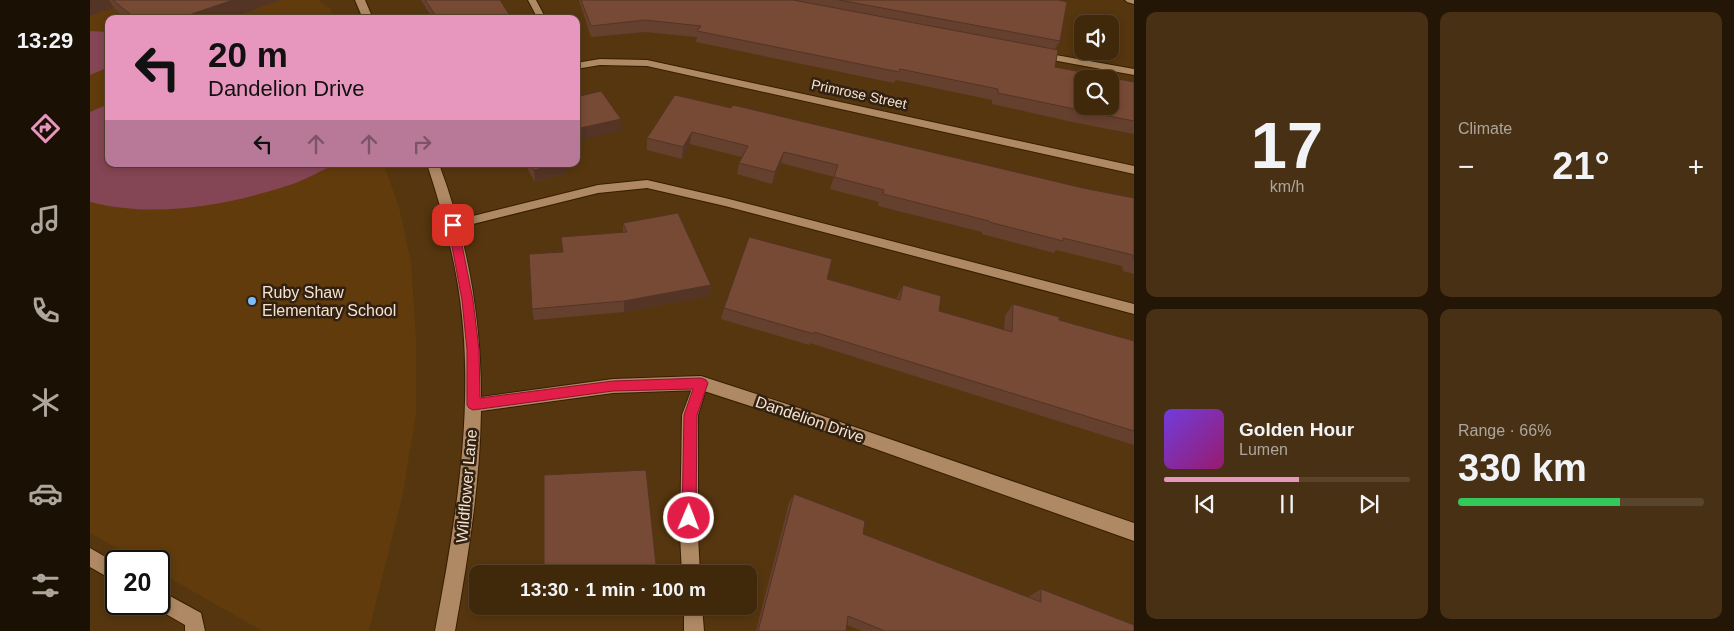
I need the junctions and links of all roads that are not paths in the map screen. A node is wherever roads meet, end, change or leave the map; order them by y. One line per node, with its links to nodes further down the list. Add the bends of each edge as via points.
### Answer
1 (360, 0): 5 (street)
2 (532, 0): 6 (lane)
3 (1130, 0): 4 (street)
4 (1134, 1)
5 (366, 15)
6 (539, 15)
7 (1033, 54): 9 (lane)
8 (580, 65): 11 (street, Primrose Street, via 600,62 647,63)
9 (1134, 72)
10 (434, 167): 12 (street, Wildflower Lane)
11 (1134, 170)
12 (453, 225): 13 (lane, via 598,188 646,184); 15 (street, Wildflower Lane, via 468,300 473,350)
13 (1134, 309)
14 (701, 383): 15 (street, Dandelion Drive, via 613,386); 16 (street, Dandelion Drive); 18 (lane, via 690,415)
15 (473, 405): 23 (street, Wildflower Lane, via 461,545)
16 (1134, 532)
17 (90, 557): 19 (lane)
18 (691, 565)
19 (105, 566)
20 (170, 606): 22 (lane, via 194,620)
21 (693, 615): 24 (lane)
22 (194, 631)
23 (445, 631)
24 (694, 631)

